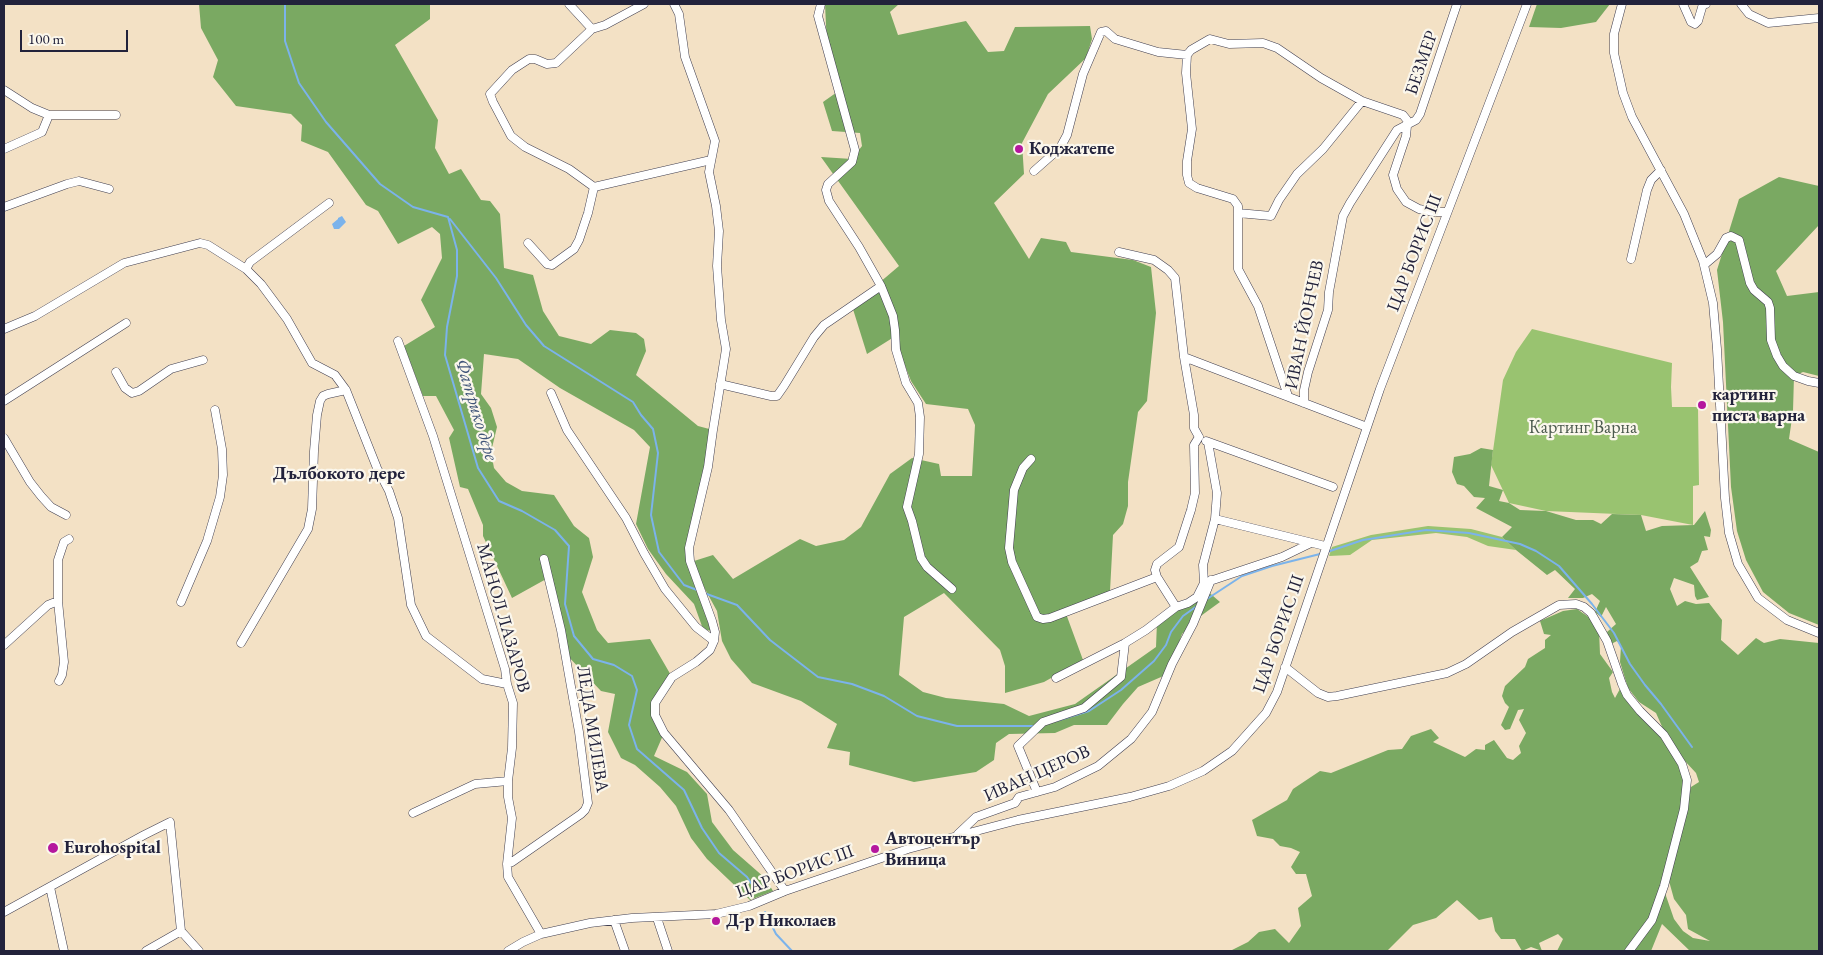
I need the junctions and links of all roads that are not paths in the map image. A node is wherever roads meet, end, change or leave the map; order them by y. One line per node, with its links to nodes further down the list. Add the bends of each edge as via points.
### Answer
1 (569, 4): 12 (street)
2 (644, 4): 12 (street)
3 (674, 4): 20 (street, via 679,14 685,57 715,141)
4 (821, 4): 34 (street, via 818,16 855,150 852,162 828,184 826,190 829,201)
5 (1457, 4): 18 (street, БЕЗМЕР, via 1420,114)
6 (1527, 4): 27 (street, ЦАР БОРИС III)
7 (1622, 4): 21 (street, via 1614,34 1618,76 1632,117)
8 (1683, 4): 9 (street, via 1695,24 1703,4)
9 (1706, 4)
10 (1741, 4): 11 (street, via 1749,14 1768,23)
11 (1819, 18)
12 (592, 29): 23 (street, via 556,63 529,59 512,70 492,90 490,97 511,136 525,147 569,168)
13 (1187, 55): 15 (street, via 1210,38 1229,44 1264,43); 22 (street, via 1158,52 1115,38 1106,31 1101,32 1083,74 1067,135 1060,148); 28 (street, via 1192,129 1186,161 1189,183 1233,199)
14 (4, 90): 16 (street)
15 (1362, 101): 18 (street, via 1403,115); 28 (street, via 1323,149 1297,174 1271,216)
16 (49, 115): 17 (street); 19 (street, via 42,132)
17 (116, 115)
18 (1408, 126): 27 (street, via 1393,175 1397,189 1406,202 1419,210); 47 (street, ИВАН ЙОНЧЕВ, via 1397,130 1343,216 1328,310 1308,372)
19 (4, 149)
20 (711, 160): 23 (street); 42 (street, via 708,172 719,231 717,266 726,349)
21 (1661, 170): 31 (street, via 1647,190); 32 (street, via 1684,214)
22 (1034, 171)
23 (594, 187): 29 (street, via 578,240 566,256 549,265)
24 (109, 189): 26 (street, via 79,182 67,184)
25 (329, 203): 33 (street, via 250,262)
26 (4, 207)
27 (1446, 212): 49 (street, ЦАР БОРИС III)
28 (1238, 213): 45 (street, via 1238,269 1258,306)
29 (528, 243)
30 (1119, 252): 38 (street, via 1154,260 1175,278)
31 (1630, 259)
32 (1704, 265): 41 (street, via 1717,254 1726,238 1731,236 1739,240 1750,283 1770,308 1771,340 1777,356 1794,376); 67 (street, via 1716,328 1725,498 1729,533 1738,564 1758,598 1787,620)
33 (246, 269): 36 (street, via 208,244 200,243 124,263 35,316); 43 (street, via 287,319 312,363 335,375)
34 (881, 286): 42 (street, via 824,325 777,396); 63 (street, via 893,316 896,350 906,383 918,403 920,417 919,454 907,507 927,567)
35 (126, 324): 46 (street)
36 (4, 329)
37 (398, 341): 75 (street, МАНОЛ ЛАЗАРОВ, via 433,436)
38 (1184, 357): 45 (street); 50 (street, via 1194,428)
39 (203, 360): 40 (street, via 171,369 132,393 125,388)
40 (116, 372)
41 (1819, 383)
42 (720, 384): 68 (street, via 708,467 689,548 690,561 715,632)
43 (346, 390): 70 (street, via 323,396 320,401 308,529); 75 (street, via 398,518 411,604 426,636 482,679)
44 (551, 393): 68 (street, via 562,422 626,518 665,589 696,627)
45 (1288, 396): 47 (street)
46 (4, 401)
47 (1304, 403): 49 (street)
48 (215, 410): 65 (street, via 222,449 220,498 207,541)
49 (1367, 426): 59 (street, ЦАР БОРИС III)
50 (1199, 437): 52 (street); 61 (street, via 1194,445 1191,510 1179,547 1157,564)
51 (4, 438): 55 (street, via 41,496)
52 (1208, 442): 54 (street); 56 (street, via 1217,492)
53 (1031, 459): 61 (street, via 1023,468 1014,490 1008,548 1037,617 1050,618)
54 (1333, 487)
55 (66, 514)
56 (1215, 519): 58 (street); 62 (street, via 1203,565)
57 (66, 541): 64 (street, via 58,560)
58 (1311, 543): 59 (street); 62 (street, via 1282,557)
59 (1326, 546): 72 (street, ЦАР БОРИС III)
60 (544, 558): 80 (street, ЛЕДА МИЛЕВА, via 561,630 588,803 581,814)
61 (1157, 577): 66 (street)
62 (1208, 582): 66 (street, via 1197,597); 77 (street, ИВАН ЦЕРОВ, via 1152,712 1131,739 1098,766)
63 (952, 588)
64 (58, 600): 71 (street, via 48,605); 74 (street, via 64,662)
65 (181, 602)
66 (1176, 607): 69 (street)
67 (1819, 633)
68 (714, 641): 82 (street, via 710,650 668,682 655,703 655,716 664,733 728,810)
69 (1124, 642): 73 (street); 77 (street, via 1121,677 1084,708 1043,722 1018,746)
70 (241, 643)
71 (4, 645)
72 (1285, 666): 79 (street, ЦАР БОРИС III, via 1266,713 1232,751 1203,771 1169,786 1130,797); 94 (street, via 1318,693 1338,696 1447,673 1559,605 1584,606 1607,641 1627,695 1664,735 1682,764 1687,780 1684,809 1664,886 1652,920)
73 (1056, 678)
74 (59, 681)
75 (507, 684): 76 (street, МАНОЛ ЛАЗАРОВ, via 514,718)
76 (508, 781): 78 (street, via 476,784); 80 (street, МАНОЛ ЛАЗАРОВ, via 512,818)
77 (1037, 792): 79 (street, ИВАН ЦЕРОВ, via 976,817)
78 (413, 813)
79 (956, 836): 82 (street, ЦАР БОРИС III, via 908,849)
80 (507, 864): 87 (street, МАНОЛ ЛАЗАРОВ, via 508,876)
81 (50, 887): 83 (street); 86 (street, via 170,822); 88 (street)
82 (785, 892): 84 (street, ЦАР БОРИС III, via 716,914)
83 (4, 912)
84 (658, 918): 85 (street, ЦАР БОРИС III); 93 (street)
85 (614, 920): 87 (street, ЦАР БОРИС III); 92 (street)
86 (181, 931): 89 (street); 90 (street)
87 (541, 934): 91 (street, ЦАР БОРИС III)
88 (64, 951)
89 (146, 951)
90 (199, 951)
91 (508, 951)
92 (626, 951)
93 (668, 951)
94 (1628, 951)

